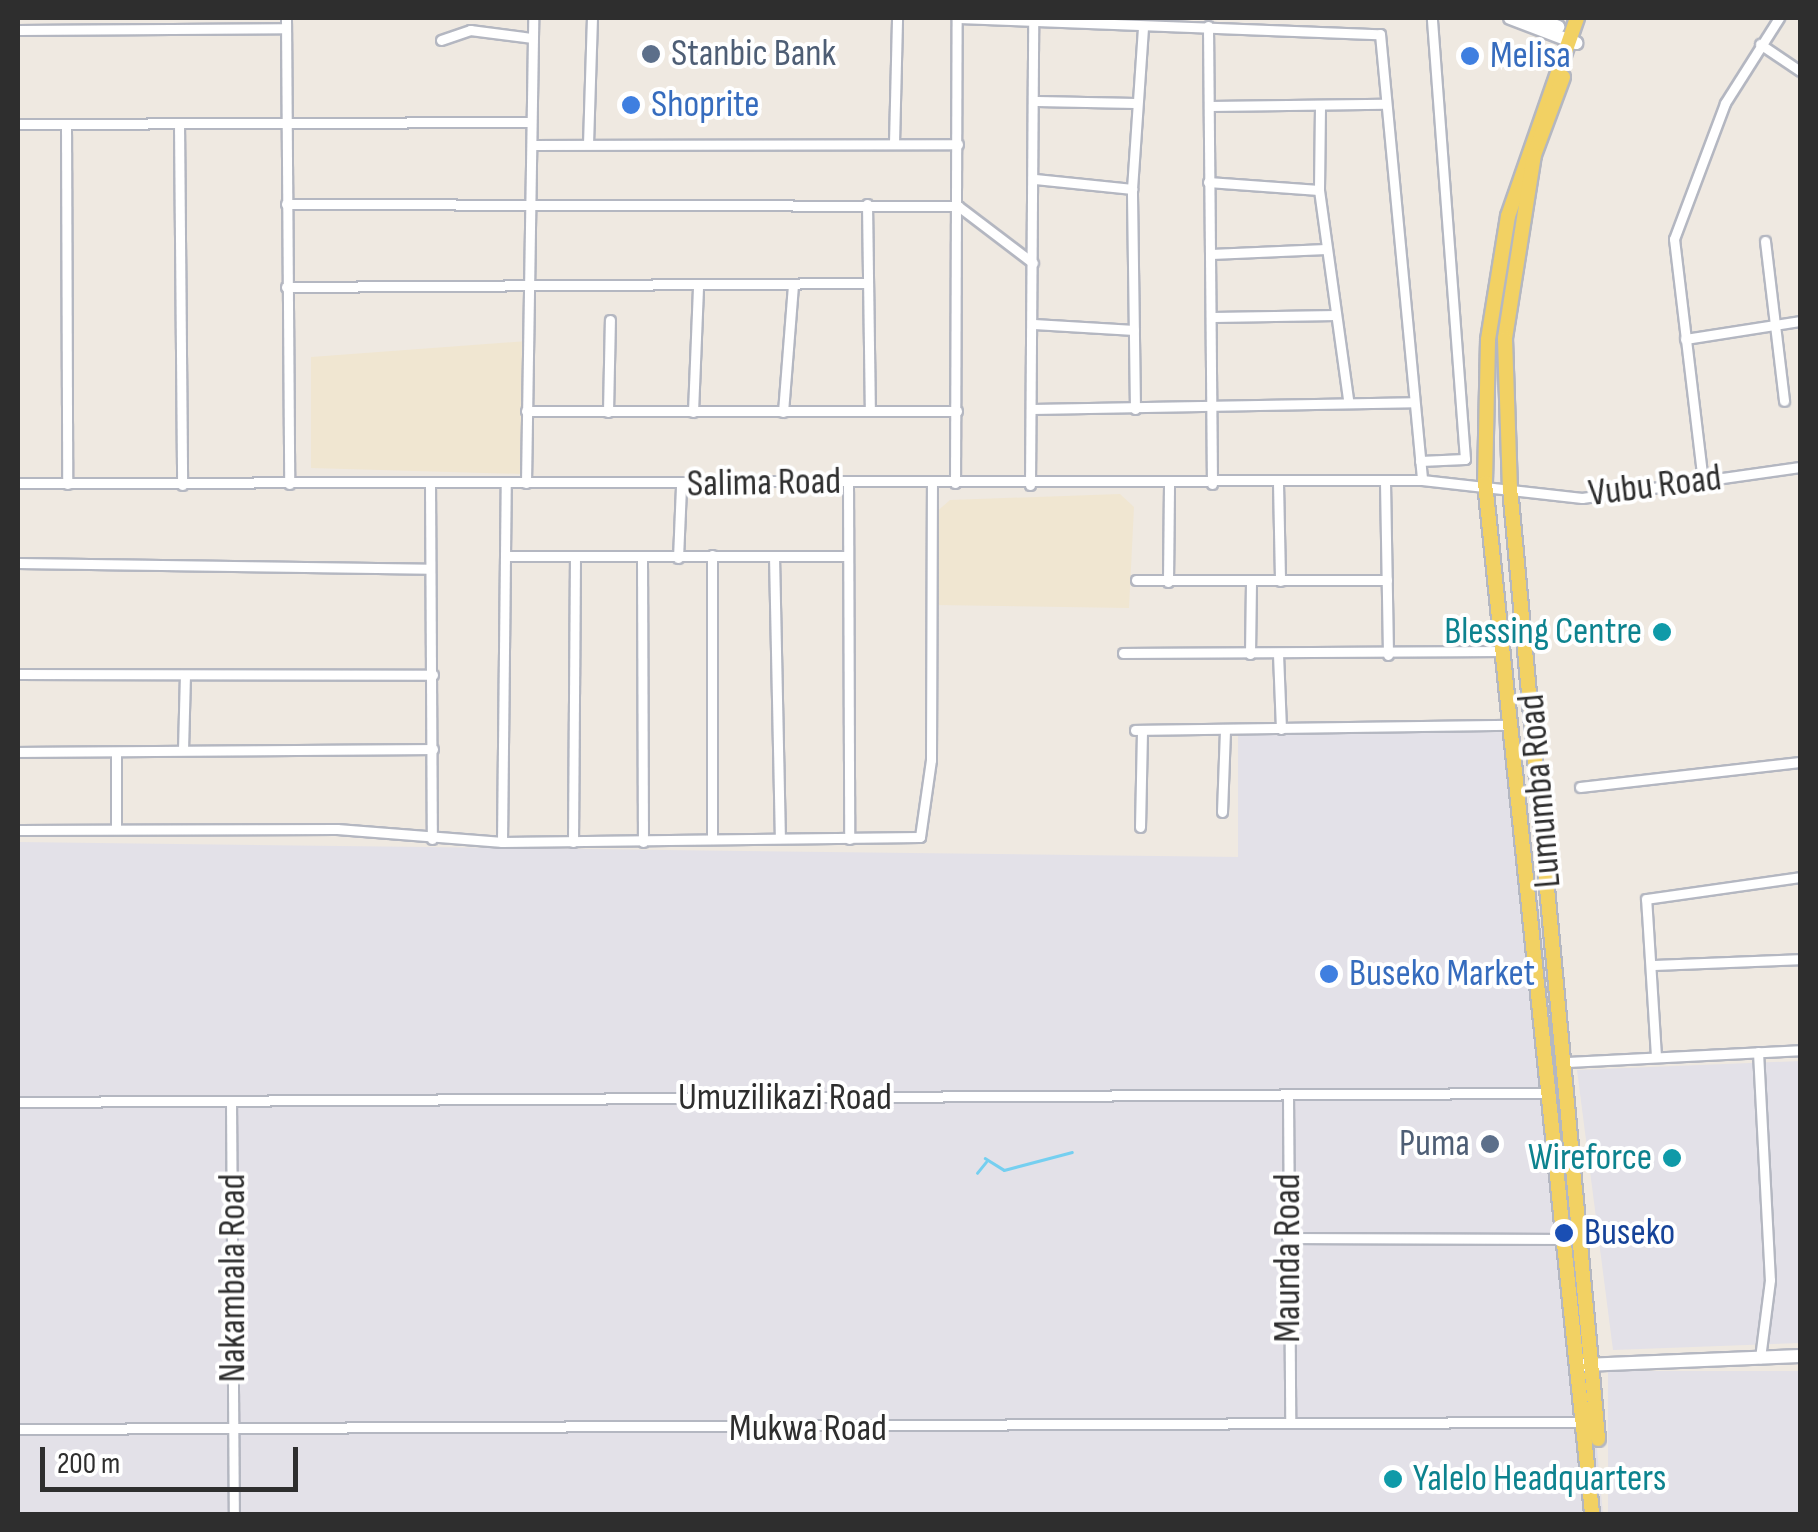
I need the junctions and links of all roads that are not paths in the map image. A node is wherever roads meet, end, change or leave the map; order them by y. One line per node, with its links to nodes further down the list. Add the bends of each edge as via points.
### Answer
1 (533, 18): 16 (street)
2 (592, 18): 31 (street)
3 (897, 18): 30 (street)
4 (957, 18): 11 (street); 32 (street)
5 (1432, 18): 71 (street, via 1465,459)
6 (1510, 18): 15 (street)
7 (1535, 18): 15 (street)
8 (1586, 18): 15 (main road, Lumumba Road)
9 (1779, 18): 18 (street)
10 (286, 23): 14 (street); 27 (street)
11 (1033, 26): 13 (street); 20 (street)
12 (1208, 26): 13 (street); 22 (street, via 1380,34); 23 (street)
13 (1143, 28): 21 (street)
14 (18, 30)
15 (1574, 34): 84 (main road, Lumumba Road, via 1508,216 1488,340); 92 (main road, Lumumba Road, via 1521,218 1505,339)
16 (532, 38): 17 (street, via 470,30); 25 (street)
17 (441, 40)
18 (1760, 44): 19 (street); 58 (street, via 1725,103 1674,239)
19 (1800, 70)
20 (1037, 101): 21 (street); 34 (street)
21 (1134, 103): 36 (street)
22 (1385, 104): 24 (street); 61 (street)
23 (1210, 106): 24 (street); 35 (street)
24 (1320, 108): 37 (street)
25 (531, 122): 27 (street); 33 (street)
26 (179, 123): 27 (street); 29 (street); 86 (street)
27 (287, 123): 39 (street)
28 (18, 124): 29 (street)
29 (66, 124): 85 (street)
30 (894, 143): 31 (street); 32 (street)
31 (588, 144): 33 (street)
32 (958, 144): 41 (street)
33 (532, 145): 38 (street)
34 (1034, 179): 36 (street); 45 (street)
35 (1208, 182): 37 (street); 44 (street)
36 (1132, 189): 57 (street)
37 (1318, 190): 43 (street)
38 (531, 203): 39 (street); 40 (street); 47 (street)
39 (286, 204): 49 (street)
40 (867, 204): 41 (street); 46 (street)
41 (958, 206): 45 (street); 67 (street)
42 (1765, 240): 56 (street)
43 (1326, 249): 44 (street); 51 (street)
44 (1211, 254): 52 (street)
45 (1033, 263): 55 (street)
46 (868, 283): 48 (street); 66 (street)
47 (530, 285): 49 (street); 50 (street); 65 (street)
48 (792, 285): 50 (street); 70 (street)
49 (286, 287): 87 (street)
50 (698, 287): 69 (street)
51 (1336, 316): 52 (street); 59 (street)
52 (1213, 317): 62 (street)
53 (610, 320): 68 (street)
54 (1800, 322): 56 (street)
55 (1034, 324): 57 (street); 63 (street)
56 (1776, 325): 58 (street); 60 (street)
57 (1134, 330): 64 (street)
58 (1685, 339): 78 (street)
59 (1348, 400): 61 (street); 62 (street)
60 (1784, 401)
61 (1414, 402): 71 (street)
62 (1212, 405): 64 (street); 90 (street)
63 (1032, 409): 64 (street); 91 (street)
64 (1136, 409)
65 (526, 411): 68 (street); 81 (street)
66 (870, 411): 67 (street); 70 (street)
67 (958, 411): 82 (street)
68 (608, 412): 69 (street)
69 (693, 412): 70 (street)
70 (782, 412)
71 (1420, 461): 74 (street)
72 (1800, 467): 78 (street, Vubu Road)
73 (848, 480): 76 (street, Salima Road); 88 (street, Salima Road); 97 (street)
74 (1422, 480): 77 (street, Salima Road); 84 (street, Salima Road)
75 (430, 482): 80 (street, Salima Road); 87 (street, Salima Road); 101 (street)
76 (932, 482): 82 (street, Salima Road); 131 (street, via 928,826 906,840)
77 (1385, 482): 83 (street, Salima Road); 103 (street)
78 (1703, 482): 92 (street, Vubu Road, via 1582,498)
79 (18, 483): 85 (street, Salima Road)
80 (506, 483): 81 (street, Salima Road); 93 (street)
81 (526, 483): 88 (street, Salima Road)
82 (955, 483): 91 (street, Salima Road)
83 (1278, 483): 90 (street, Salima Road); 105 (street)
84 (1486, 483): 92 (street, Salima Road); 108 (main road, Lumumba Road)
85 (68, 484): 86 (street, Salima Road)
86 (182, 484): 87 (street, Salima Road)
87 (289, 484)
88 (681, 484): 99 (street)
89 (1169, 484): 90 (street, Salima Road); 91 (street, Salima Road); 106 (street)
90 (1212, 484)
91 (1030, 485)
92 (1510, 488): 141 (main road, Lumumba Road)
93 (508, 556): 94 (street); 132 (street)
94 (575, 556): 98 (street); 133 (street)
95 (712, 556): 96 (street); 99 (street); 128 (street)
96 (774, 556): 97 (street); 129 (street)
97 (845, 556): 131 (street)
98 (642, 558): 99 (street); 134 (street)
99 (678, 558)
100 (18, 563): 101 (street)
101 (430, 568): 114 (street)
102 (1136, 580): 106 (street)
103 (1387, 580): 105 (street); 111 (street)
104 (1251, 581): 105 (street); 106 (street); 109 (street)
105 (1280, 581)
106 (1168, 582)
107 (1123, 652): 109 (street)
108 (1502, 652): 111 (street); 115 (main road, Lumumba Road)
109 (1250, 654): 110 (street)
110 (1278, 654): 111 (street); 117 (street)
111 (1388, 655)
112 (18, 674): 113 (street)
113 (184, 674): 114 (street); 119 (street)
114 (432, 675): 118 (street)
115 (1508, 724): 117 (street); 142 (main road, Lumumba Road)
116 (1225, 729): 117 (street); 124 (street); 125 (street, via 1138,730)
117 (1281, 729)
118 (433, 749): 119 (street); 130 (street)
119 (182, 750): 121 (street)
120 (18, 752): 121 (street)
121 (116, 752): 126 (street)
122 (1800, 762): 123 (street)
123 (1580, 786)
124 (1222, 812)
125 (1140, 827)
126 (116, 829): 127 (street); 130 (street)
127 (18, 830)
128 (712, 838): 129 (street); 134 (street)
129 (780, 838): 131 (street)
130 (432, 839): 132 (street)
131 (849, 840)
132 (502, 842): 133 (street)
133 (573, 842): 134 (street)
134 (643, 842)
135 (1800, 877): 137 (street, via 1652,892)
136 (1800, 959): 137 (street)
137 (1652, 965): 140 (street)
138 (1800, 1050): 139 (street)
139 (1758, 1052): 140 (street); 149 (street, via 1770,1280)
140 (1656, 1056): 141 (street)
141 (1567, 1062): 150 (main road, Lumumba Road)
142 (1552, 1094): 143 (street, Umuzilikazi Road); 147 (main road, Lumumba Road)
143 (1288, 1095): 144 (street, Umuzilikazi Road); 146 (street, Maunda Road)
144 (231, 1101): 145 (street, Umuzilikazi Road); 153 (street, Nakambala Road)
145 (18, 1102)
146 (1287, 1238): 147 (street); 151 (street, Maunda Road)
147 (1570, 1239): 150 (main road, Lumumba Road)
148 (1800, 1356): 149 (street)
149 (1760, 1358): 150 (street)
150 (1590, 1364): 152 (main road, Lumumba Road)
151 (1290, 1421): 152 (street, Mukwa Road); 153 (street, Mukwa Road)
152 (1593, 1422): 156 (main road, Lumumba Road); 157 (main road, Lumumba Road)
153 (234, 1429): 154 (street, Mukwa Road); 155 (street, Nakambala Road)
154 (18, 1430)
155 (234, 1514)
156 (1592, 1514)
157 (1601, 1514)

